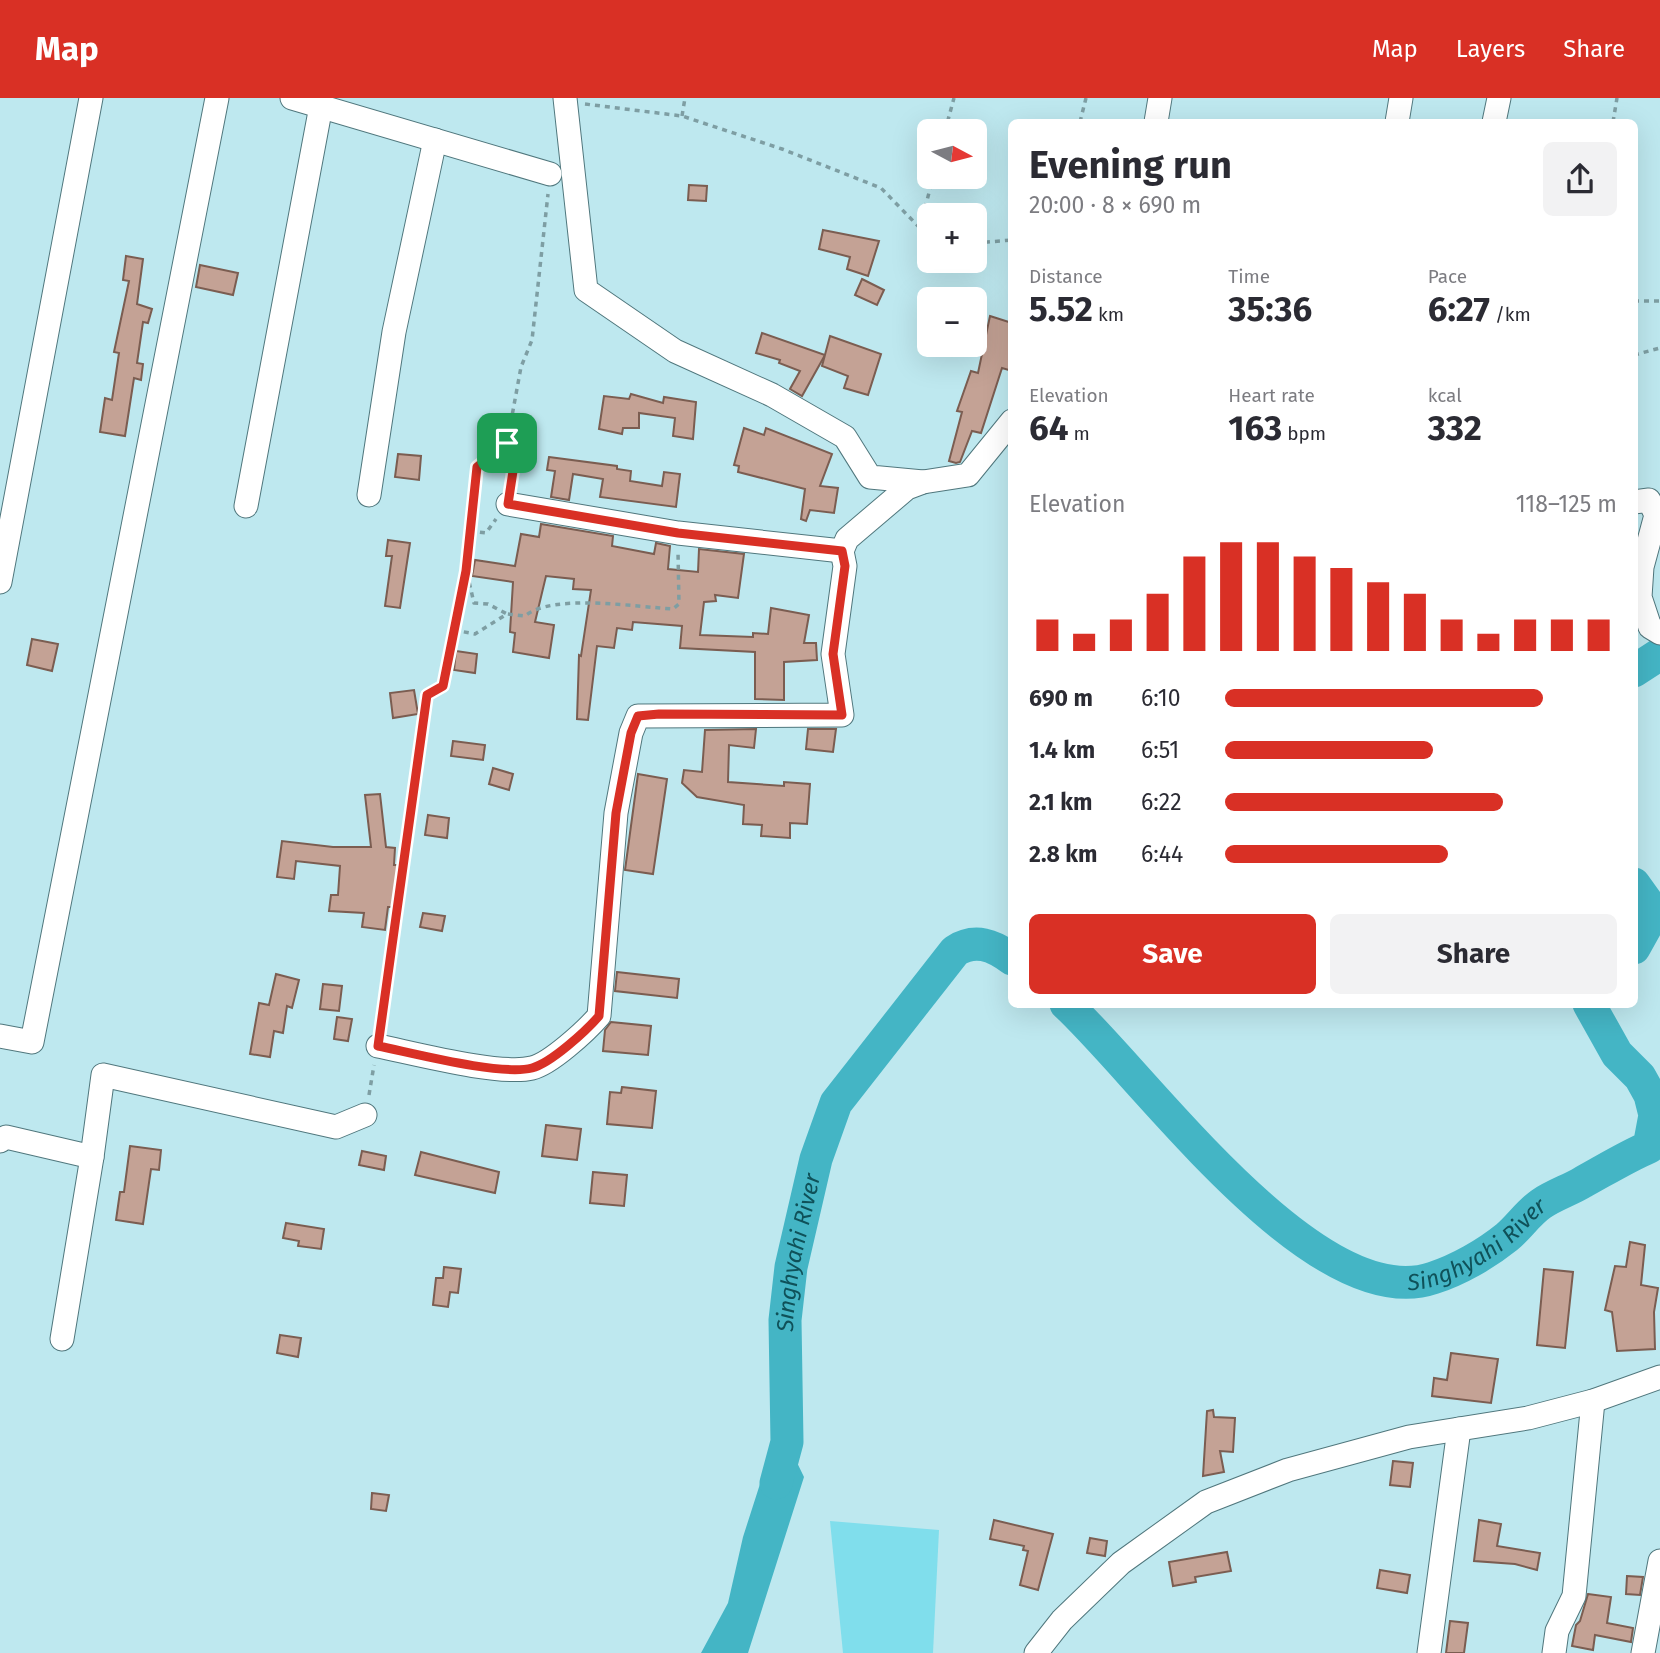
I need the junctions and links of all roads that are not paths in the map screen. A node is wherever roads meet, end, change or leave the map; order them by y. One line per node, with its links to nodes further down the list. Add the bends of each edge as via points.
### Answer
1 (91, 98): 21 (street)
2 (217, 98): 23 (street, via 32,1042)
3 (292, 98): 8 (street)
4 (1160, 98): 9 (street)
5 (1401, 98): 10 (street)
6 (1499, 98): 11 (street)
7 (565, 100): 15 (street, via 586,290 675,351 772,395 845,437 870,477)
8 (321, 106): 12 (street); 19 (street)
9 (1156, 119)
10 (1398, 119)
11 (1495, 119)
12 (435, 140): 13 (street); 16 (street, via 394,332)
13 (550, 174)
14 (1008, 426): 15 (street, via 968,475)
15 (923, 482): 20 (street, via 907,488 847,538)
16 (369, 495)
17 (1638, 501): 22 (street, via 1649,500 1656,515 1642,567 1640,597 1650,627)
18 (508, 504): 20 (street, via 678,533)
19 (246, 506)
20 (842, 551): 24 (street, via 845,566 833,654 842,715 638,716 616,813 599,1016 585,1032 534,1068 519,1070)
21 (0, 582)
22 (1660, 633)
23 (0, 1036)
24 (378, 1046)
25 (365, 1115): 27 (street, via 336,1126 103,1075)
26 (0, 1141): 27 (street, via 6,1138)
27 (92, 1157): 28 (street)
28 (62, 1339)
29 (1660, 1377): 30 (street)
30 (1593, 1401): 31 (street); 35 (street, via 1574,1596 1557,1632)
31 (1459, 1429): 33 (street, via 1409,1437 1288,1470 1206,1502 1121,1563 1062,1620); 34 (street)
32 (1660, 1561): 36 (street)
33 (1036, 1653)
34 (1429, 1653)
35 (1554, 1653)
36 (1643, 1653)

